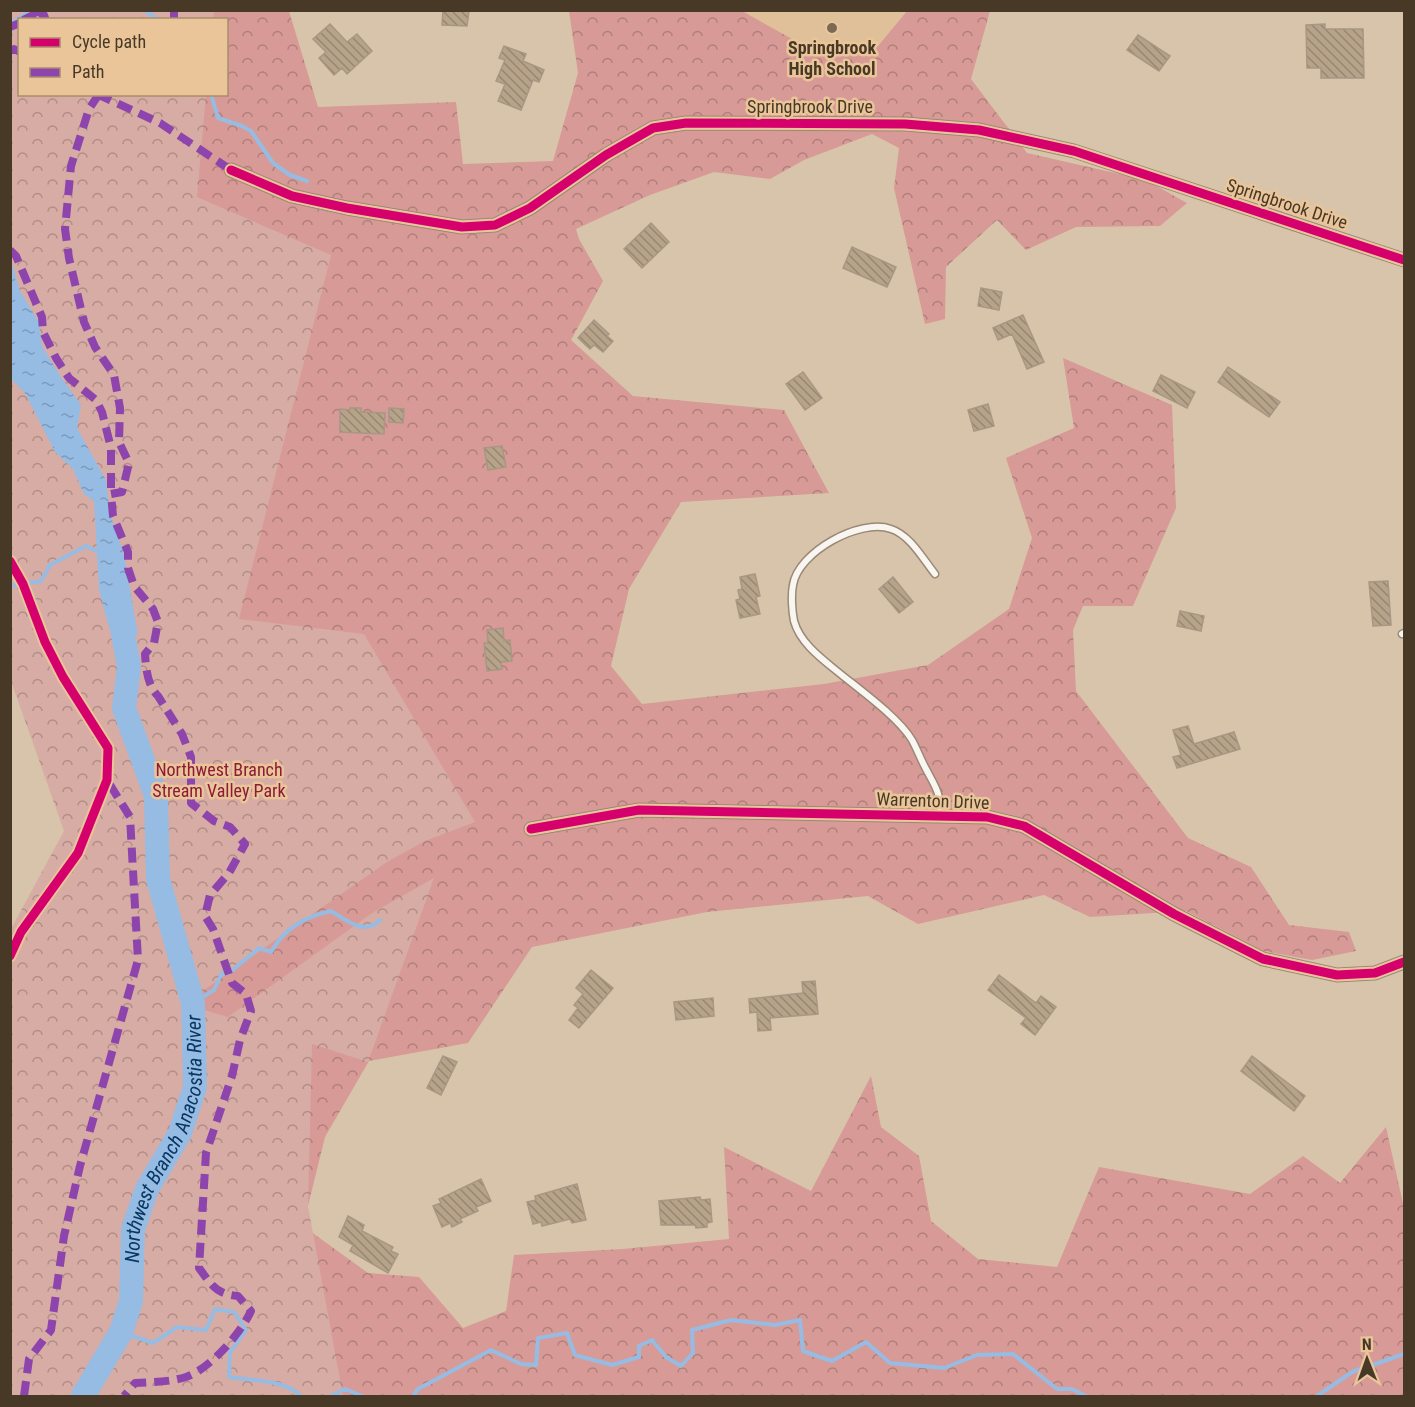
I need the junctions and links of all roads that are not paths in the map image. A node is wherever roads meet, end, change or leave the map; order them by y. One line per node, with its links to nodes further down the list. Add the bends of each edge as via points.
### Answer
1 (231, 170): 2 (street, Springbrook Drive, via 292,196 347,208 462,227 495,225 530,208 653,128 686,123 904,124 979,130 1074,151)
2 (1404, 260)
3 (935, 574): 4 (lane, via 894,530 870,527 832,541 812,555 793,584 792,602 794,622 818,656 873,701 911,739 940,795)
4 (940, 816): 5 (street, Warrenton Drive, via 639,810); 6 (street, Warrenton Drive, via 987,817 1024,826 1174,914 1263,959 1337,975 1375,973)
5 (531, 829)
6 (1404, 962)

